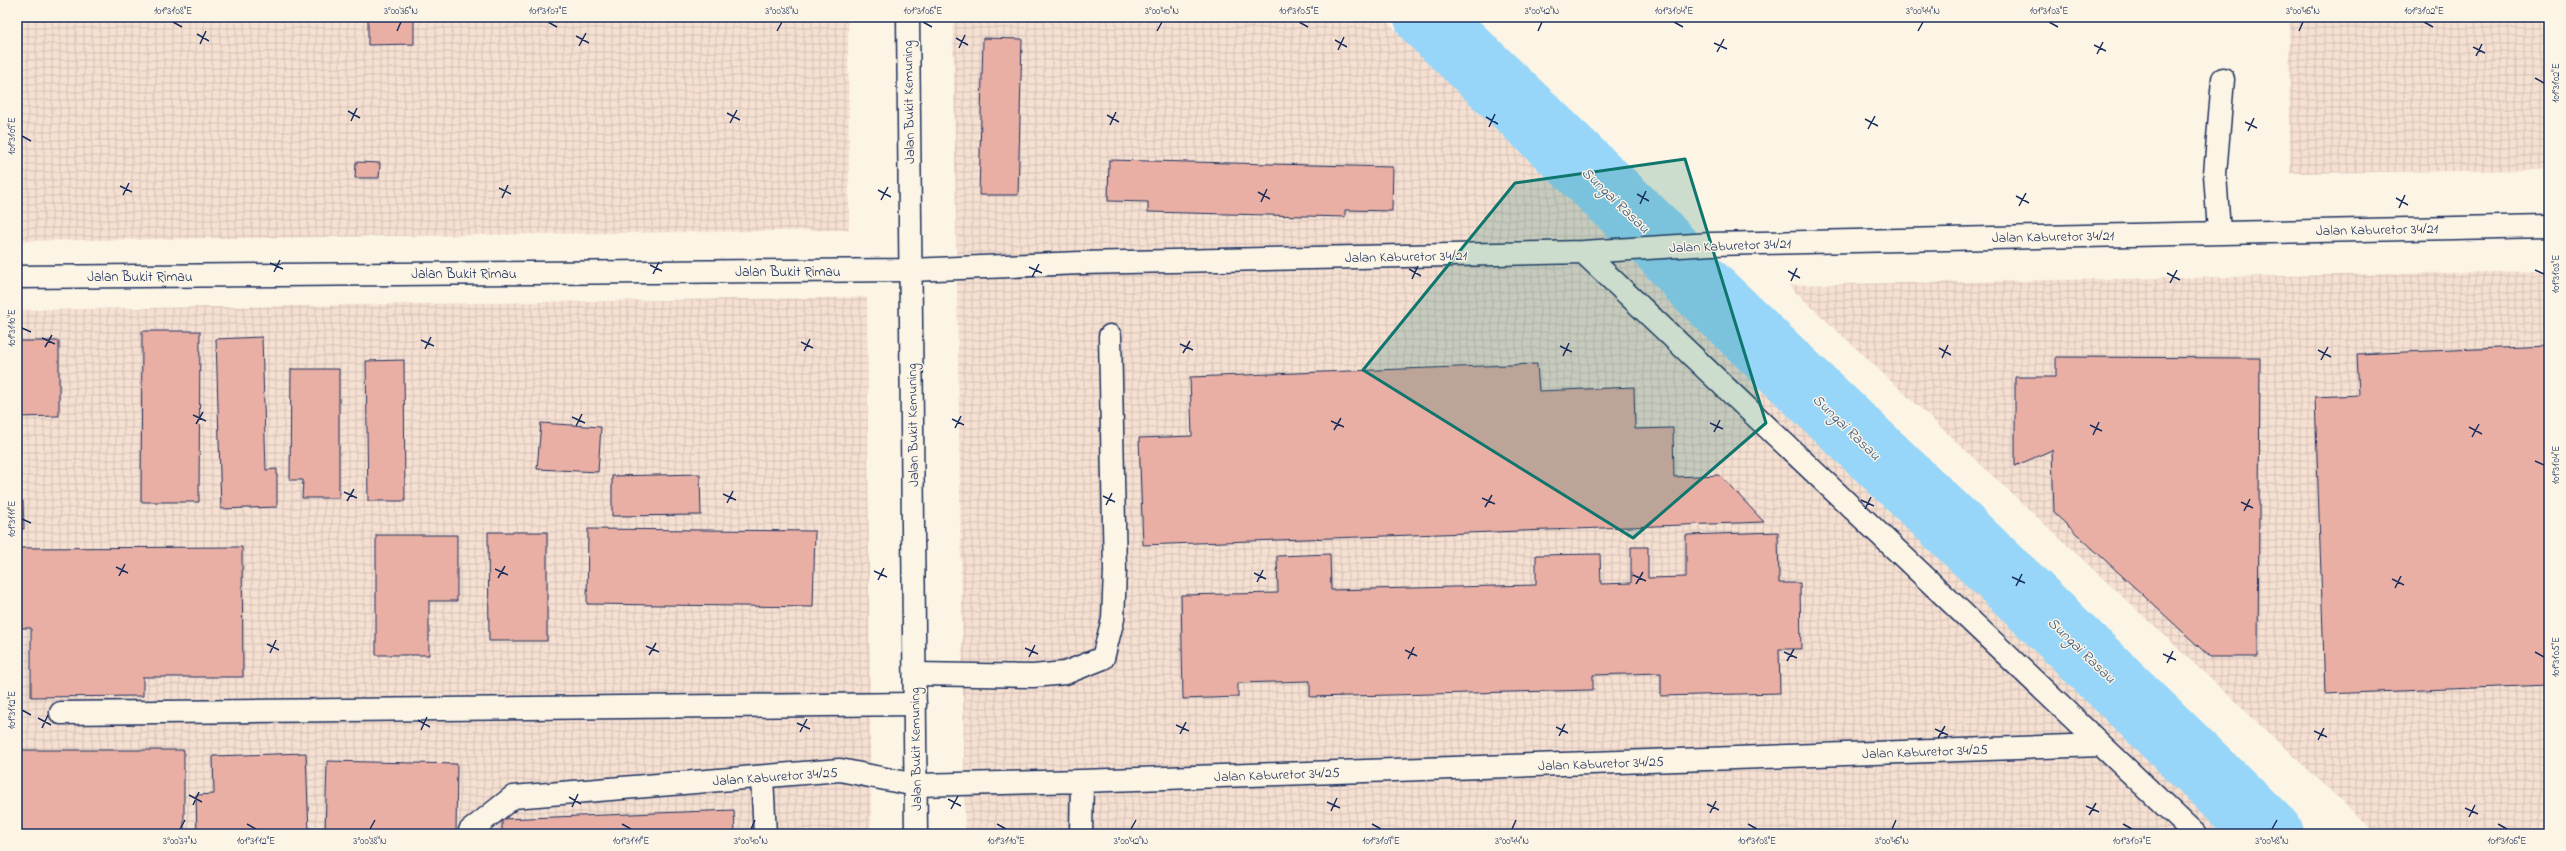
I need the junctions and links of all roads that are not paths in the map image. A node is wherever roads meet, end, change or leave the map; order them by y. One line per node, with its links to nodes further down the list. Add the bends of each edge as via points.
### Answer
1 (908, 17): 6 (street, Jalan Bukit Kemuning)
2 (2224, 79): 4 (street, via 2215,174)
3 (2549, 226): 4 (street, Jalan Kaburetor 34/21)
4 (2219, 232): 5 (street, Jalan Kaburetor 34/21, via 1711,244)
5 (1584, 252): 6 (street, Jalan Kaburetor 34/21, via 1081,263); 12 (street)
6 (910, 270): 7 (street, Jalan Bukit Rimau); 9 (street, Jalan Bukit Kemuning)
7 (17, 277)
8 (1110, 336): 9 (street, via 1115,571 1113,619 1103,658 1057,674)
9 (914, 674): 10 (street, Jalan Bukit Kemuning)
10 (915, 704): 11 (street); 15 (street, Jalan Bukit Kemuning)
11 (61, 713)
12 (2102, 745): 14 (street, Jalan Kaburetor 34/25); 20 (street)
13 (762, 777): 15 (street, Jalan Kaburetor 34/25, via 840,770); 16 (street, Jalan Kaburetor 34/25, via 513,797 470,831); 17 (street)
14 (1082, 782): 15 (street, Jalan Kaburetor 34/25); 19 (street)
15 (916, 785): 18 (street, Jalan Bukit Kemuning)
16 (470, 834)
17 (765, 834)
18 (916, 834)
19 (1081, 834)
20 (2195, 834)

